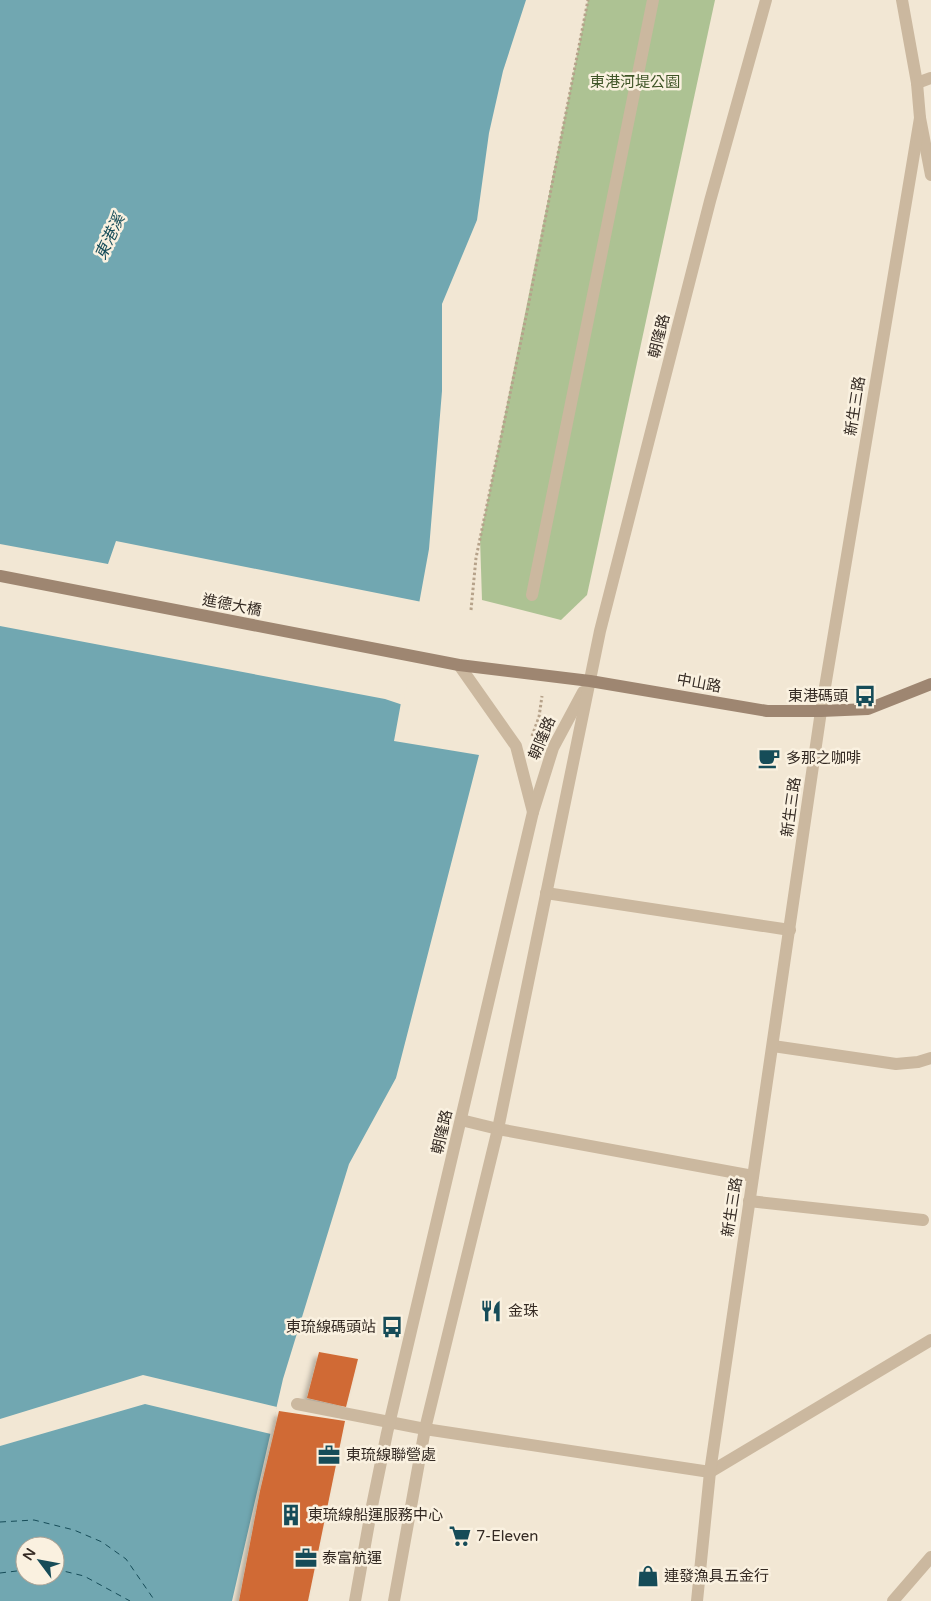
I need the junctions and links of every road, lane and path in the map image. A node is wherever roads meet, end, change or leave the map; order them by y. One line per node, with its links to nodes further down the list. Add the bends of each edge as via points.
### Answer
1 (588, 0): 11 (path, via 476,558)
2 (653, 0): 10 (street)
3 (766, 0): 13 (street, 朝隆路, via 710,201)
4 (902, 0): 6 (street)
5 (931, 78): 6 (street)
6 (917, 83): 7 (street)
7 (920, 118): 8 (street); 16 (street, 新生三路)
8 (931, 175)
9 (0, 576): 12 (street, 進德大橋)
10 (532, 595)
11 (472, 610)
12 (459, 665): 13 (street, 中山路); 18 (street, via 516,746)
13 (590, 681): 16 (street, 中山路, via 767,711); 18 (street, 朝隆路, via 552,748); 19 (street, 朝隆路)
14 (931, 684): 16 (street, 中山路, via 868,709)
15 (542, 696): 17 (path)
16 (821, 711): 20 (street, 新生三路)
17 (531, 739)
18 (534, 812): 23 (street, 朝隆路)
19 (546, 893): 20 (street); 24 (street, 朝隆路)
20 (790, 930): 21 (street, 新生三路)
21 (773, 1046): 22 (street, via 896,1064); 25 (street, 新生三路)
22 (931, 1058)
23 (461, 1120): 24 (street); 30 (street, 朝隆路)
24 (498, 1129): 25 (street); 31 (street, 朝隆路)
25 (753, 1176): 26 (street, 新生三路)
26 (749, 1201): 27 (street); 32 (street, 新生三路)
27 (923, 1220)
28 (931, 1340): 32 (street)
29 (298, 1404): 30 (street)
30 (390, 1423): 31 (street); 34 (street, 朝隆路)
31 (425, 1429): 32 (street); 35 (street, 朝隆路)
32 (710, 1472): 36 (street, 新生三路)
33 (931, 1557): 37 (street)
34 (355, 1601)
35 (394, 1601)
36 (697, 1601)
37 (893, 1601)

